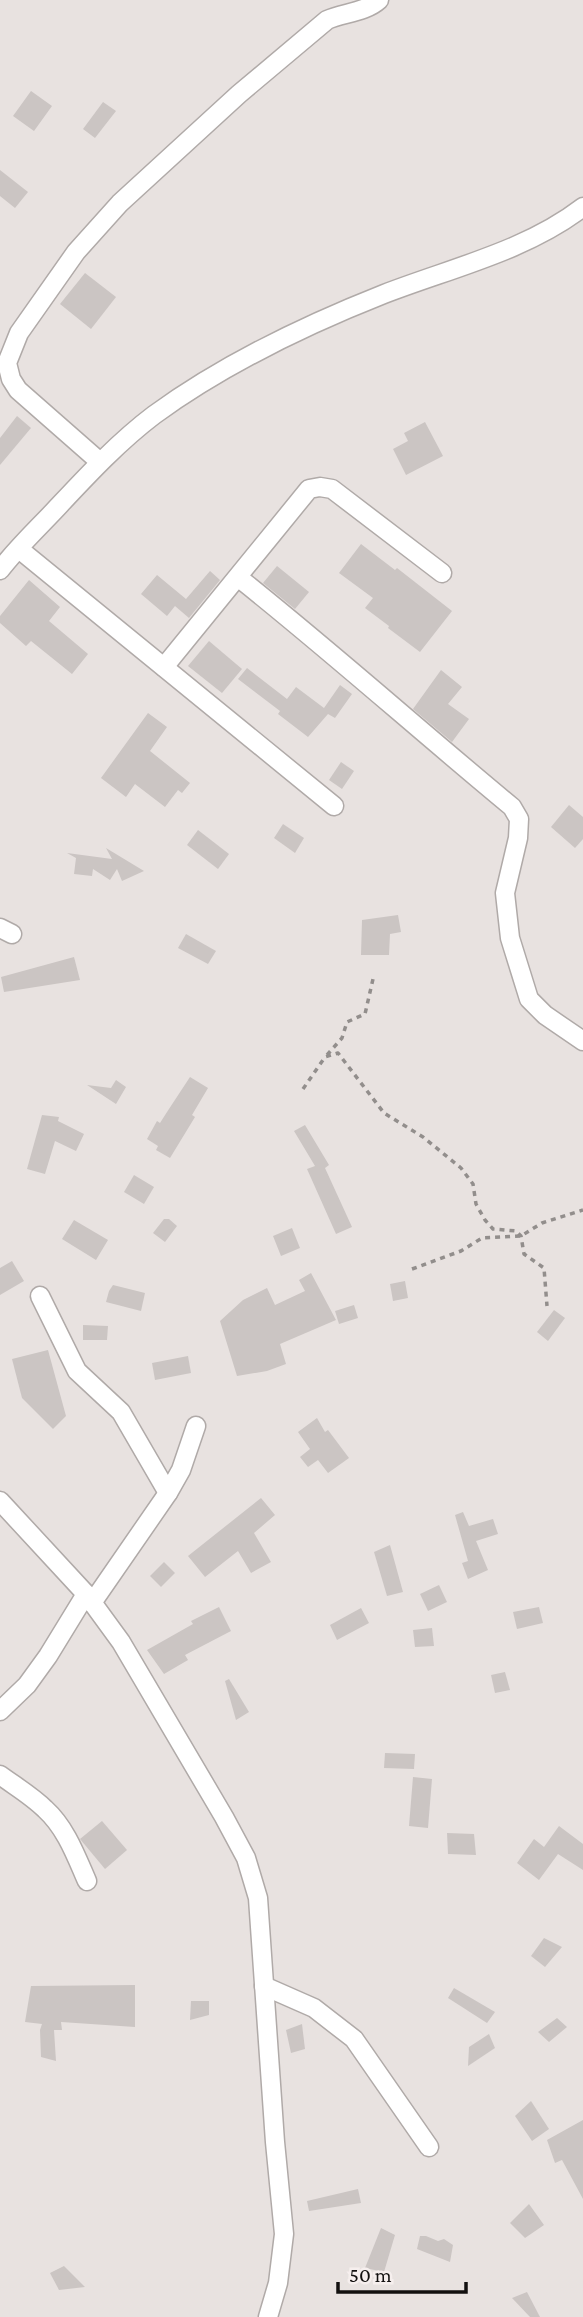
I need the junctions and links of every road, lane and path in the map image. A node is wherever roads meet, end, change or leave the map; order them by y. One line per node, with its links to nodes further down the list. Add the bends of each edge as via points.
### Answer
1 (379, 0): 3 (street, via 327,20 120,202 76,252 19,333 7,363 11,379)
2 (583, 207): 3 (street, via 520,244 292,333 152,416)
3 (100, 462): 4 (street)
4 (19, 549): 5 (street); 8 (street)
5 (0, 570)
6 (442, 573): 7 (street, via 332,489 320,487 309,489)
7 (239, 578): 8 (street); 11 (street, via 512,807 519,819 505,893 510,938 529,999)
8 (164, 667): 9 (street)
9 (334, 806)
10 (373, 979): 12 (path, via 365,1014 347,1022 342,1038)
11 (583, 1041)
12 (326, 1056): 13 (path); 15 (path, via 338,1053 384,1113 461,1168 493,1229 516,1231)
13 (303, 1089)
14 (583, 1210): 15 (path, via 542,1223)
15 (521, 1236): 16 (path, via 482,1238); 18 (path, via 524,1254 544,1268)
16 (412, 1269)
17 (40, 1296): 20 (street, via 77,1371 121,1412)
18 (547, 1306)
19 (197, 1426): 20 (street)
20 (168, 1493): 22 (street)
21 (0, 1501): 22 (street)
22 (89, 1598): 23 (street, via 27,1685); 26 (street, via 121,1642 246,1858 258,1898)
23 (0, 1710)
24 (0, 1775): 25 (street, via 45,1808 68,1839)
25 (87, 1881)
26 (264, 1986): 27 (street, via 314,2008 354,2039); 28 (street, via 284,2234)
27 (429, 2147)
28 (268, 2317)

